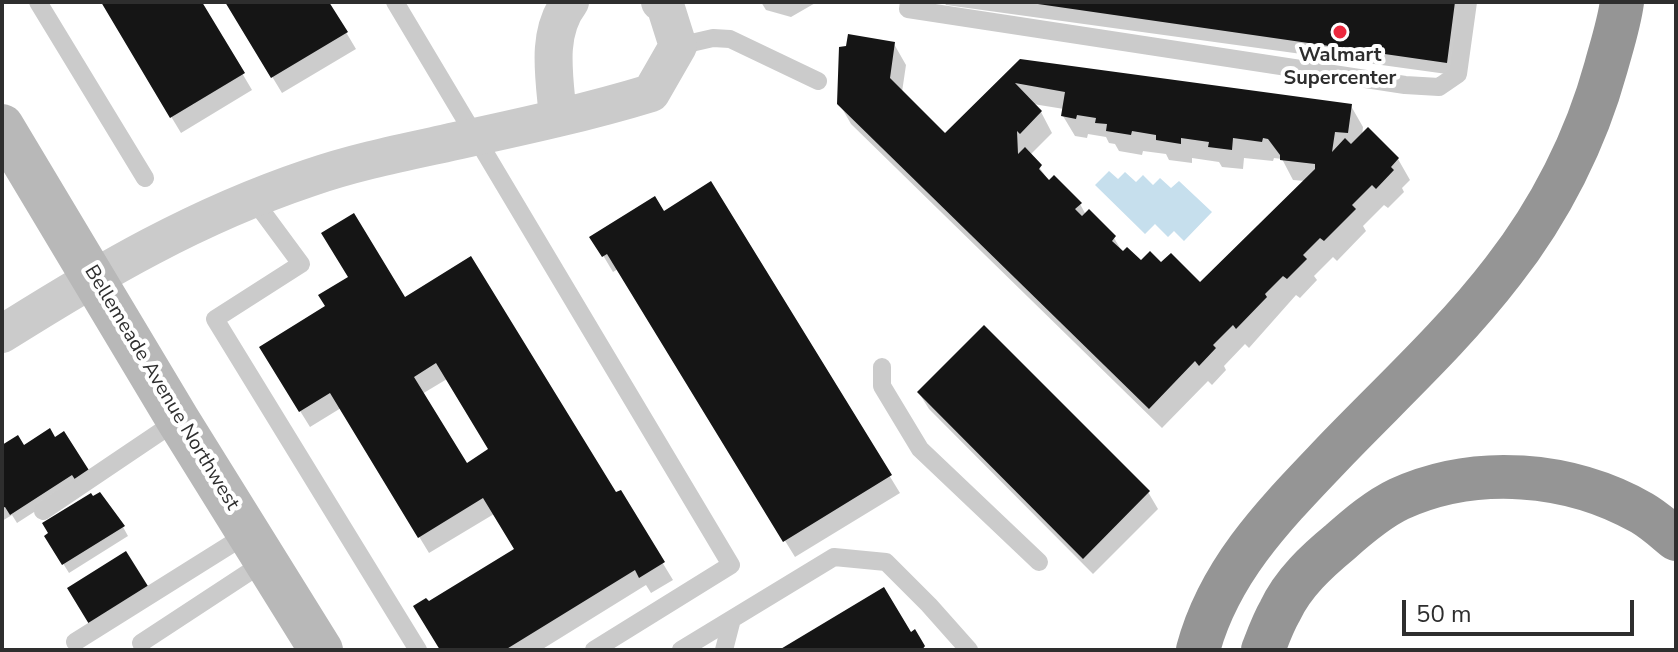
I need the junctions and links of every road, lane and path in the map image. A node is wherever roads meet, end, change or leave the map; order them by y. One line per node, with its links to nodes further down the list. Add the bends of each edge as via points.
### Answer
1 (38, 2): 13 (lane)
2 (395, 2): 12 (lane)
3 (570, 2): 10 (street, via 559,16 553,61)
4 (660, 2): 8 (street)
5 (909, 2): 6 (lane, via 908,9 1439,87 1458,74)
6 (1468, 2)
7 (1622, 2): 32 (highway, via 1579,143 1558,187 1504,270 1270,519 1239,559 1205,624)
8 (678, 46): 9 (lane, via 730,39); 10 (street, via 651,93)
9 (818, 81)
10 (558, 118): 12 (street)
11 (2, 126): 15 (street, Bellemeade Avenue Northwest)
12 (474, 137): 14 (street, via 310,177); 28 (lane, via 731,565)
13 (145, 178)
14 (253, 199): 15 (street, via 198,221); 27 (lane, via 301,264 215,319)
15 (93, 277): 16 (street); 18 (street, Bellemeade Avenue Northwest)
16 (2, 334)
17 (882, 367): 22 (lane, via 882,386 920,449)
18 (178, 420): 19 (lane); 21 (street, Bellemeade Avenue Northwest)
19 (43, 511)
20 (1676, 539): 33 (highway, via 1643,514 1570,484 1488,477 1443,484 1399,499 1361,523 1313,565 1281,608)
21 (257, 547): 24 (lane); 25 (lane); 26 (street, Bellemeade Avenue Northwest)
22 (1039, 562)
23 (732, 619): 29 (lane); 30 (lane); 31 (lane, via 834,557 886,562)
24 (75, 642)
25 (141, 643)
26 (309, 645)
27 (418, 650)
28 (594, 650)
29 (681, 650)
30 (724, 650)
31 (969, 650)
32 (1198, 650)
33 (1263, 650)

